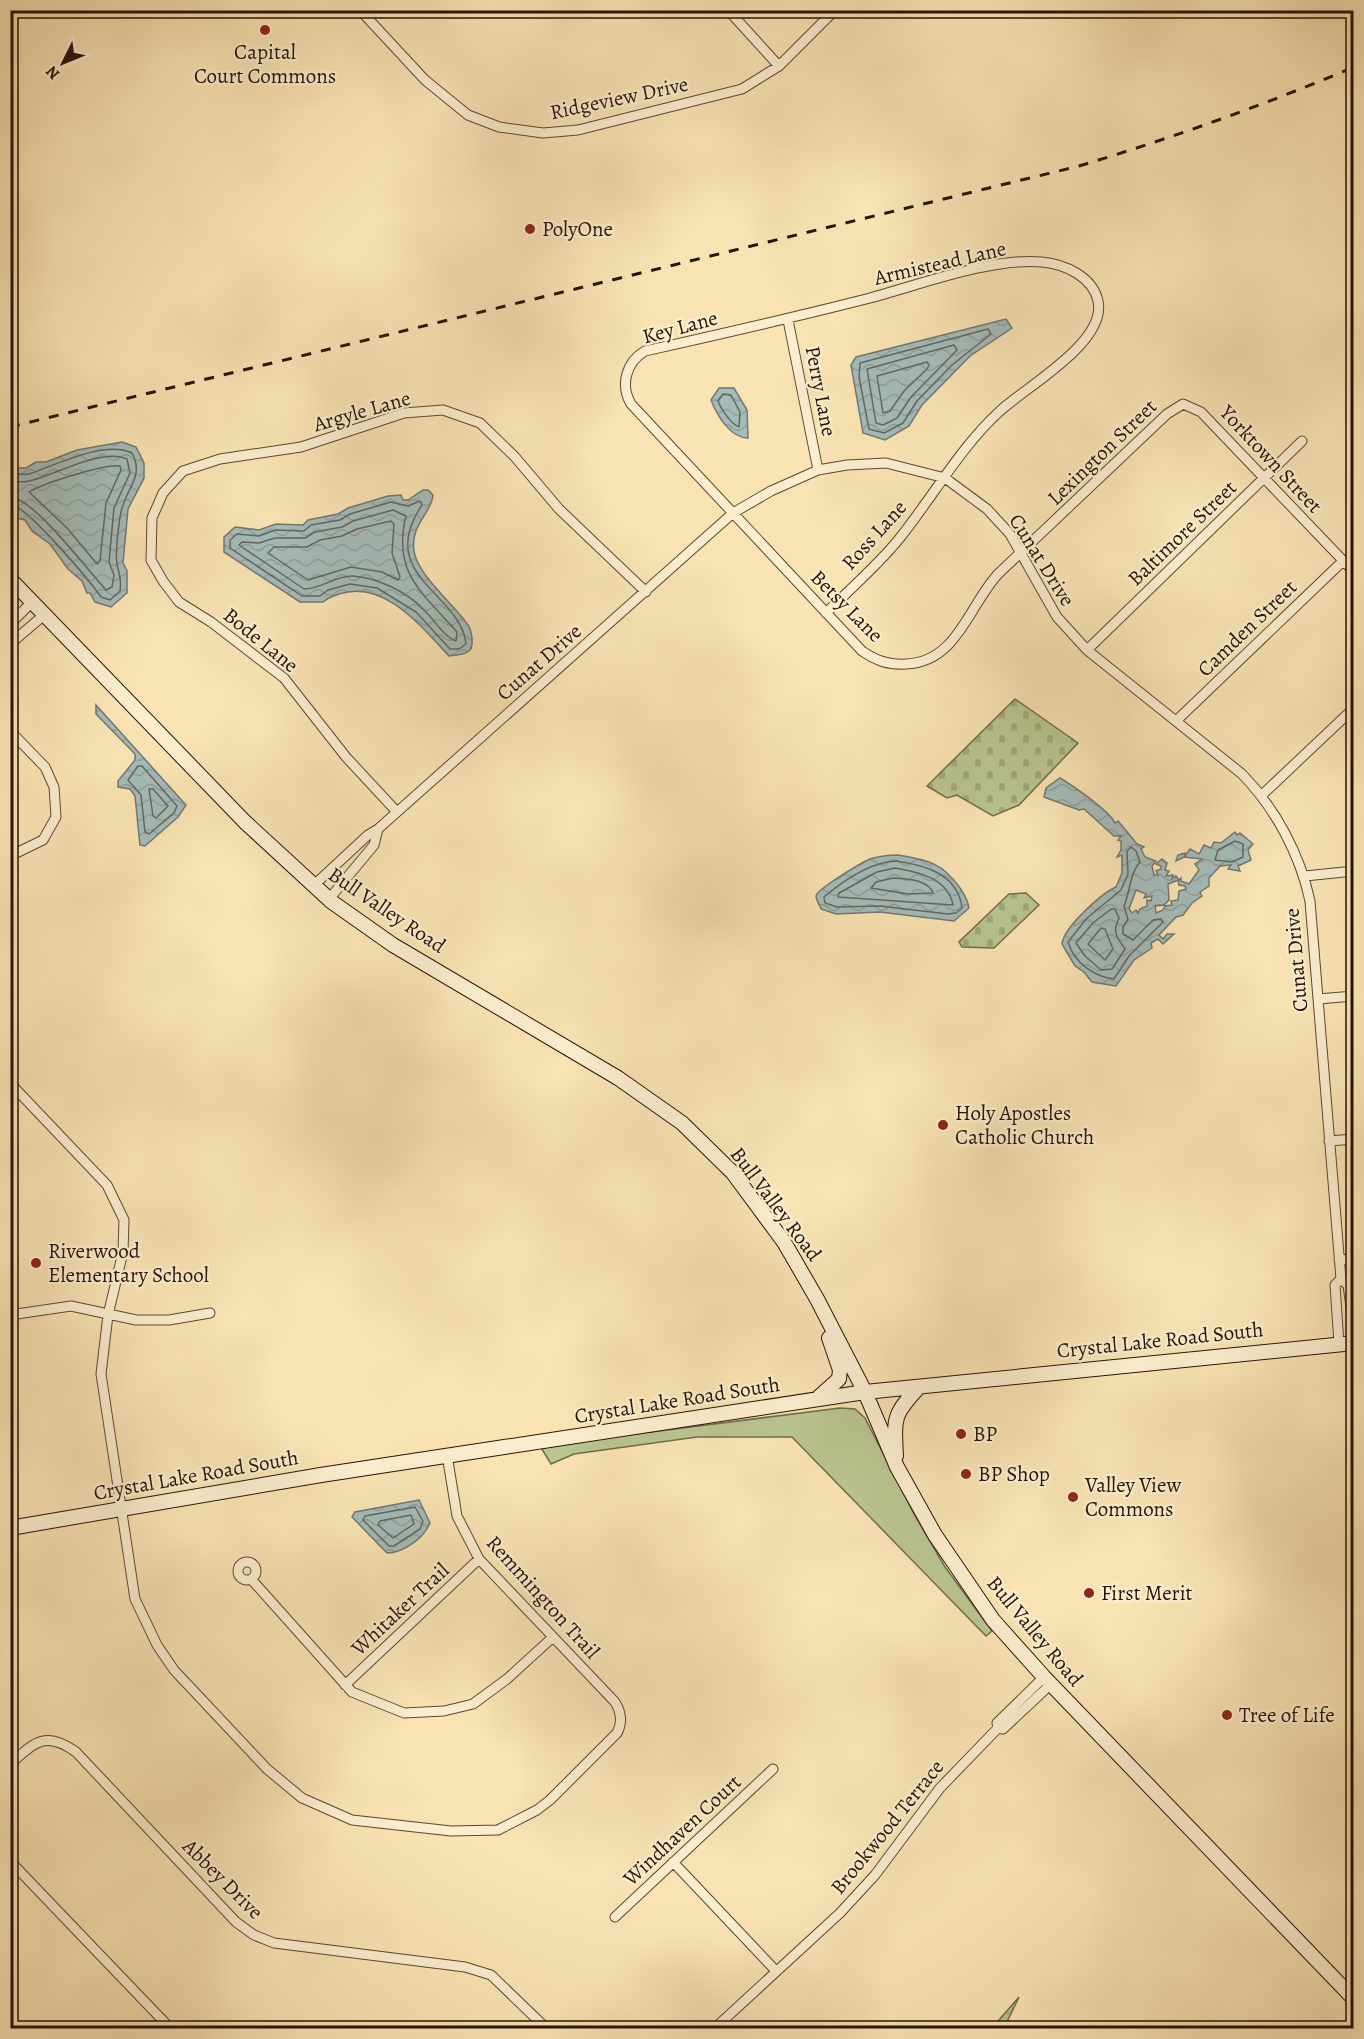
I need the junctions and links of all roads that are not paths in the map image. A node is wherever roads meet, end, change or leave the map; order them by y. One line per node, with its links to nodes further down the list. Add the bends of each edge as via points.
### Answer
1 (360, 10): 4 (street, Ridgeview Drive, via 445,98 468,115 523,132 578,130 742,89)
2 (728, 10): 4 (street)
3 (835, 10): 4 (street, Ridgeview Drive)
4 (779, 66)
5 (788, 320): 8 (street, Perry Lane); 9 (street, Armistead Lane, via 969,271 1019,262 1054,264 1085,280 1098,299 1099,308 1087,339 987,423); 11 (street, Key Lane, via 645,351 634,360 625,381 625,394 631,404)
6 (1183, 404): 10 (street, Yorktown Street, via 1201,412); 13 (street, Lexington Street, via 1167,414)
7 (1302, 441): 10 (street, Baltimore Street)
8 (818, 470): 9 (street, Cunat Drive, via 886,463); 11 (street, Cunat Drive)
9 (945, 478): 13 (street, Cunat Drive, via 987,509 1010,534); 19 (street, Ross Lane, via 897,541)
10 (1264, 478): 14 (street, Yorktown Street); 23 (street, Baltimore Street)
11 (733, 513): 17 (street, Cunat Drive); 19 (street, Betsy Lane)
12 (152, 518): 17 (street, Argyle Lane, via 163,493 183,471 220,459 301,447 404,413 443,410 480,423 559,509); 28 (street, Bode Lane, via 151,560 178,602 284,678 346,757)
13 (1021, 554): 19 (street, Betsy Lane, via 982,592 952,643 935,657 915,664 877,661); 23 (street, Cunat Drive, via 1057,617)
14 (1343, 561): 15 (street, Yorktown Street); 25 (street, Camden Street)
15 (1353, 572)
16 (10, 579): 18 (street, Bull Valley Road)
17 (646, 592): 28 (street, Cunat Drive)
18 (32, 602): 20 (street, Bull Valley Road); 21 (street)
19 (826, 613)
20 (44, 615): 22 (street); 33 (street, Bull Valley Road, via 245,822)
21 (10, 624)
22 (10, 644)
23 (1087, 650): 25 (street, Cunat Drive)
24 (1353, 708): 27 (street)
25 (1176, 721): 27 (street, Cunat Drive)
26 (10, 730): 30 (street, via 45,767 54,787 56,818 43,840)
27 (1262, 795): 32 (street, Cunat Drive)
28 (397, 812): 29 (street, Cunat Drive)
29 (378, 829): 33 (street, Cunat Drive); 34 (street, Cunat Drive, via 374,845)
30 (10, 856)
31 (1353, 872): 32 (street)
32 (1305, 876): 36 (street, Cunat Drive)
33 (313, 886): 34 (street, Bull Valley Road)
34 (329, 899): 43 (street, Bull Valley Road, via 393,945 618,1078 682,1123 733,1173 784,1242)
35 (1353, 996): 36 (street)
36 (1318, 999): 39 (street, Cunat Drive)
37 (10, 1083): 46 (street, via 107,1185 124,1220 123,1252)
38 (1353, 1139): 39 (street)
39 (1329, 1141): 41 (street, Cunat Drive)
40 (1353, 1259): 41 (street)
41 (1339, 1260): 42 (street, Cunat Drive)
42 (1341, 1279): 47 (street, Cunat Drive, via 1348,1285); 48 (street, Cunat Drive, via 1335,1285)
43 (817, 1299): 50 (street, Bull Valley Road); 51 (street, via 840,1370 836,1384)
44 (210, 1313): 46 (street, via 169,1320)
45 (10, 1315): 46 (street, via 71,1306)
46 (108, 1315): 54 (street, via 101,1374)
47 (1353, 1330)
48 (1346, 1343): 49 (street, Crystal Lake Road South)
49 (920, 1386): 50 (street, Crystal Lake Road South); 53 (street, via 894,1420)
50 (865, 1392): 51 (street, Crystal Lake Road South); 53 (street, Bull Valley Road)
51 (814, 1400): 52 (street, Crystal Lake Road South)
52 (447, 1455): 54 (street, Crystal Lake Road South); 56 (street, Remmington Trail, via 457,1516)
53 (897, 1467): 59 (street, Bull Valley Road, via 935,1535 983,1606)
54 (123, 1510): 55 (street, Crystal Lake Road South); 58 (street, Remmington Trail, via 135,1599 174,1670 267,1769 302,1798 352,1820 451,1831 498,1830 550,1800 617,1733 621,1718 615,1702)
55 (10, 1528)
56 (479, 1559): 58 (street, Remmington Trail); 60 (street, Whitaker Trail)
57 (251, 1580): 60 (street)
58 (553, 1637): 60 (street, via 473,1704 444,1711 404,1713 352,1692)
59 (1047, 1681): 66 (street, Brookwood Terrace, via 997,1723 998,1728 940,1788 875,1875); 67 (street, Bull Valley Road)
60 (345, 1685)
61 (10, 1764): 68 (street, Abbey Drive, via 31,1745 46,1739 62,1742 76,1752 236,1922 254,1935 274,1943 465,1966 491,1975)
62 (773, 1769): 64 (street, Windhaven Court)
63 (10, 1861): 69 (street)
64 (673, 1862): 65 (street, Windhaven Court); 66 (street)
65 (615, 1917)
66 (776, 1971): 70 (street, Brookwood Terrace)
67 (1353, 1999)
68 (540, 2027)
69 (170, 2028)
70 (716, 2028)

